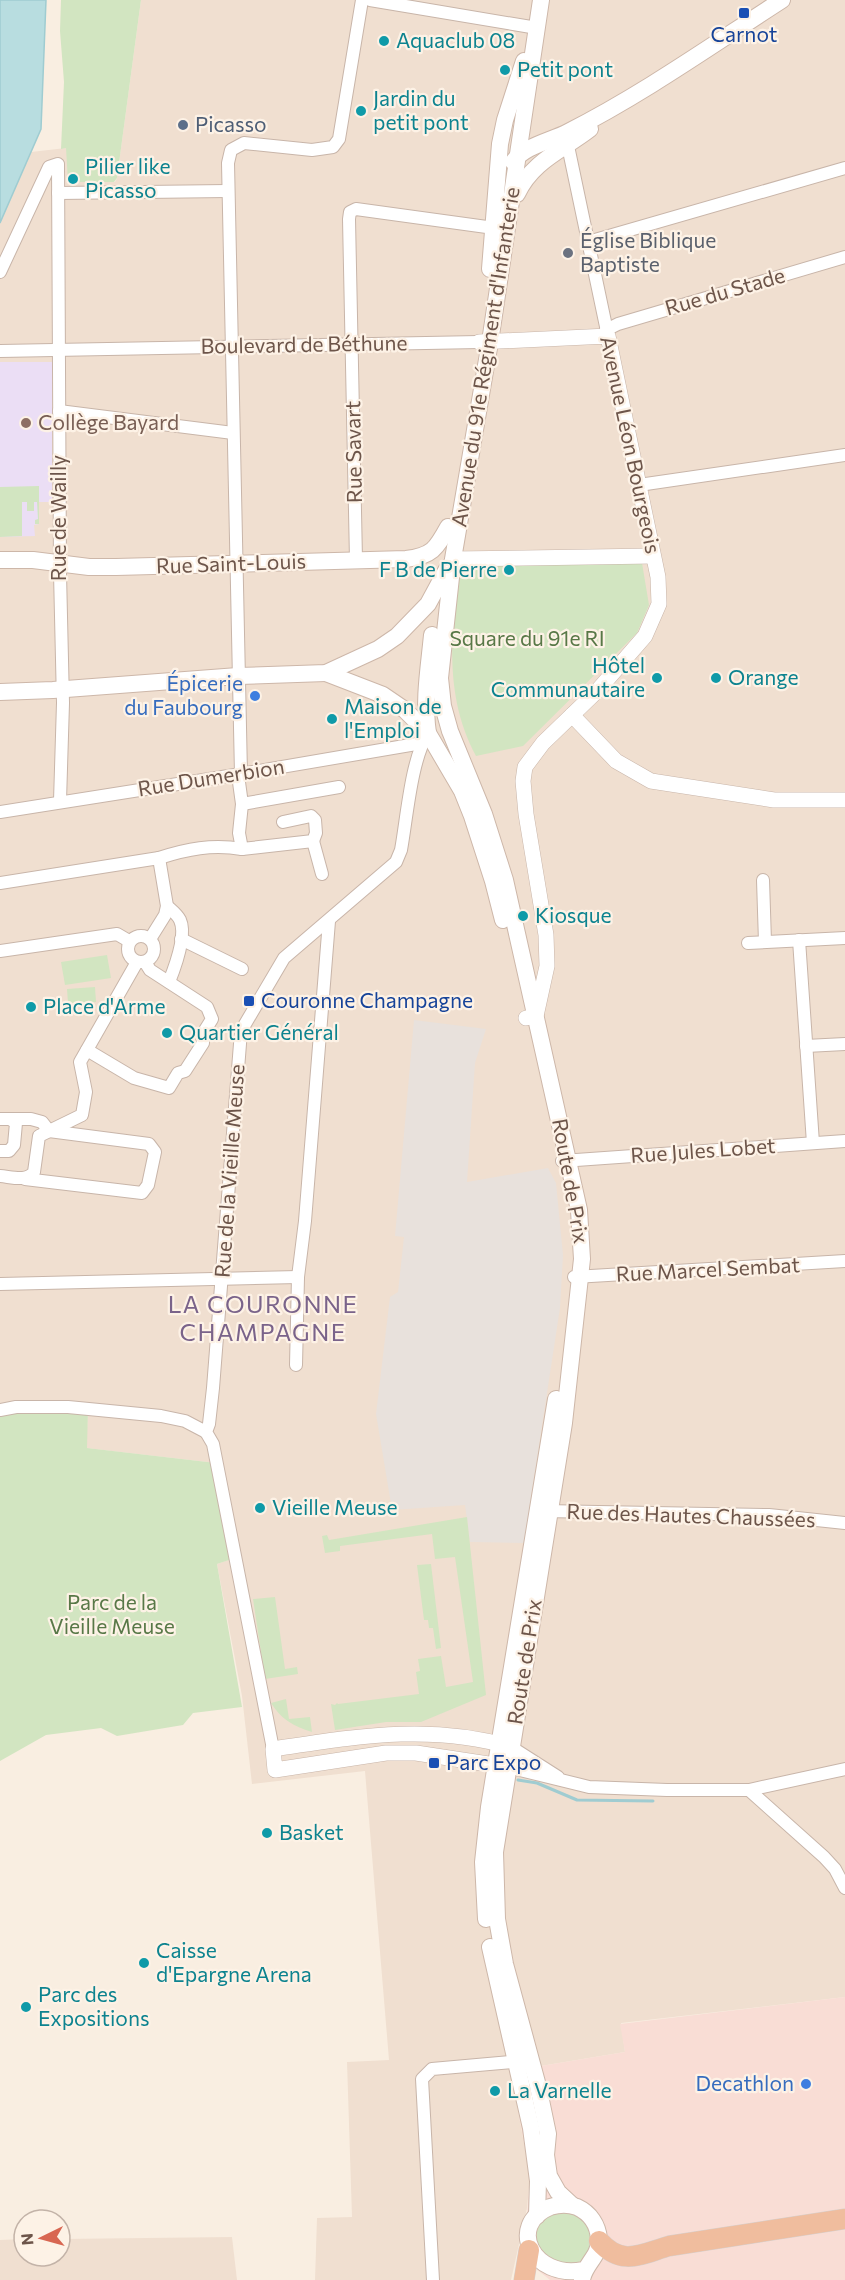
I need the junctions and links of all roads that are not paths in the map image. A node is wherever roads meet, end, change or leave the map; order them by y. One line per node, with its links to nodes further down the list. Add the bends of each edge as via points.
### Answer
1 (362, 0): 12 (street, via 339,140 333,147 312,150 244,143 231,150)
2 (370, 0): 5 (street)
3 (541, 0): 5 (main road)
4 (782, 0): 8 (main road)
5 (536, 32): 6 (main road, Avenue du 91e Régiment d'Infanterie); 7 (main road, Avenue du 91e Régiment d'Infanterie)
6 (512, 98): 9 (main road, via 512,137); 14 (main road, Avenue du 91e Régiment d'Infanterie, via 499,154)
7 (525, 112): 8 (main road, via 534,129); 9 (main road, Avenue du 91e Régiment d'Infanterie)
8 (562, 142): 9 (main road); 10 (main road); 17 (street, Avenue Léon Bourgeois)
9 (519, 154): 10 (main road, via 534,160); 14 (main road); 15 (main road, Avenue du 91e Régiment d'Infanterie)
10 (546, 159): 15 (main road, via 523,182)
11 (845, 168): 17 (street)
12 (228, 191): 13 (street); 23 (street)
13 (58, 193): 19 (street, Rue de Wailly, via 58,164 49,167); 24 (street, Rue de Wailly)
14 (495, 198): 16 (main road, Avenue du 91e Régiment d'Infanterie)
15 (511, 209): 21 (main road, Avenue du 91e Régiment d'Infanterie)
16 (494, 228): 21 (main road, Avenue du 91e Régiment d'Infanterie); 22 (street, Rue Savart, via 356,209 351,212)
17 (588, 242): 20 (street, Avenue Léon Bourgeois)
18 (845, 257): 20 (street, Rue du Stade, via 618,324)
19 (0, 272)
20 (607, 333): 21 (street, Boulevard de Béthune); 29 (street, Avenue Léon Bourgeois)
21 (485, 342): 22 (street, Boulevard de Béthune); 30 (main road, Avenue du 91e Régiment d'Infanterie); 32 (main road, Avenue du 91e Régiment d'Infanterie)
22 (351, 345): 23 (street, Boulevard de Béthune); 34 (street, Rue Savart)
23 (231, 346): 24 (street, Boulevard de Béthune); 27 (street)
24 (59, 350): 25 (street, Boulevard de Béthune); 26 (street, Rue de Wailly)
25 (0, 351)
26 (59, 411): 27 (street); 35 (street, Rue de Wailly)
27 (233, 433): 36 (street)
28 (845, 455): 29 (street)
29 (639, 484): 31 (street, Avenue Léon Bourgeois)
30 (448, 527): 34 (main road, Rue Saint-Louis, via 434,551 427,555); 37 (main road, Avenue du 91e Régiment d'Infanterie)
31 (653, 556): 32 (street); 43 (street, Avenue Léon Bourgeois, via 659,604 645,636)
32 (453, 559): 37 (main road, Avenue du 91e Régiment d'Infanterie); 40 (main road, Avenue du 91e Régiment d'Infanterie)
33 (0, 560): 35 (main road, Rue Saint-Louis)
34 (356, 561): 36 (main road, Rue Saint-Louis)
35 (60, 562): 36 (main road, Rue Saint-Louis, via 89,567); 41 (street, Rue de Wailly)
36 (236, 563): 39 (street)
37 (440, 583): 38 (main road, Avenue du 91e Régiment d'Infanterie, via 428,604 398,636 378,650); 40 (main road, Avenue du 91e Régiment d'Infanterie)
38 (326, 673): 39 (main road, Avenue du 91e Régiment d'Infanterie); 44 (main road, Route de Prix, via 383,695 405,710)
39 (238, 676): 41 (main road, Avenue du 91e Régiment d'Infanterie); 45 (street)
40 (436, 683): 44 (main road, Route de Prix, via 426,716); 46 (main road, Route de Prix)
41 (62, 689): 42 (main road, Avenue du 91e Régiment d'Infanterie); 49 (street, Rue de Wailly)
42 (0, 692)
43 (572, 715): 48 (street, via 615,761 651,781 774,800); 72 (street, Avenue Léon Bourgeois, via 525,767 526,814 547,957 546,980)
44 (425, 738): 45 (street, Rue Dumerbion); 46 (main road, via 438,734 443,738); 60 (street, Rue de la Vieille Meuse, via 396,862); 72 (main road, Route de Prix, via 462,791 472,816)
45 (239, 775): 49 (street, Rue Dumerbion); 50 (street)
46 (468, 775): 72 (main road, Route de Prix, via 505,880)
47 (339, 787): 50 (street)
48 (845, 800)
49 (60, 801): 51 (street, Rue Dumerbion)
50 (242, 804): 54 (street)
51 (0, 812)
52 (283, 822): 53 (street, via 311,816 316,833)
53 (313, 842): 54 (street); 56 (street)
54 (242, 849): 55 (street, via 215,845)
55 (159, 858): 58 (street); 59 (street)
56 (322, 874)
57 (763, 880): 66 (street)
58 (0, 883)
59 (167, 906): 62 (street); 63 (street, via 179,918)
60 (329, 921): 85 (street); 87 (street, Rue de la Vieille Meuse, via 284,958 241,1031)
61 (845, 938): 64 (street)
62 (150, 939): 65 (street, via 137,935); 69 (street, via 154,952)
63 (181, 939): 70 (street); 71 (street)
64 (800, 940): 66 (street); 74 (street)
65 (129, 941): 68 (street, via 117,934); 69 (street, via 128,953)
66 (765, 942): 67 (street)
67 (748, 943)
68 (0, 951)
69 (141, 962): 71 (street); 75 (street)
70 (242, 969)
71 (169, 982): 75 (street, via 207,1007 212,1019 202,1035 203,1043 169,1088 134,1078)
72 (531, 1017): 81 (main road, Route de Prix)
73 (845, 1044): 74 (street)
74 (806, 1046): 79 (street)
75 (87, 1050): 77 (street, via 80,1062 86,1092 82,1115)
76 (5, 1119): 77 (street, via 42,1122); 80 (street, via 15,1121 14,1145)
77 (49, 1131): 83 (street, via 39,1136 34,1172); 83 (street, via 149,1144 155,1152 148,1185 142,1193)
78 (845, 1141): 79 (street, Rue Jules Lobet)
79 (813, 1143): 81 (street, Rue Jules Lobet)
80 (0, 1151)
81 (565, 1160): 86 (main road, Route de Prix, via 579,1210 582,1260)
82 (0, 1176): 83 (street)
83 (25, 1179)
84 (845, 1261): 86 (street, Rue Marcel Sembat)
85 (298, 1277): 87 (street); 89 (street)
86 (576, 1277): 92 (main road, Route de Prix, via 564,1423)
87 (221, 1280): 88 (street); 91 (street, Rue de la Vieille Meuse)
88 (0, 1284)
89 (296, 1365)
90 (0, 1410): 91 (street, via 58,1407 161,1416 185,1421)
91 (206, 1432): 95 (street, via 213,1444)
92 (543, 1511): 93 (street, Rue des Hautes Chaussées, via 769,1515); 94 (main road, Route de Prix)
93 (845, 1523)
94 (505, 1745): 95 (street, via 428,1732 376,1734); 96 (main road, Route de Prix); 98 (street)
95 (273, 1749): 96 (street, via 275,1770 396,1753)
96 (501, 1766): 98 (street); 101 (main road, Route de Prix, via 483,1862 487,1926 494,1971)
97 (845, 1769): 99 (street)
98 (569, 1784): 99 (street)
99 (749, 1790): 100 (street, via 824,1857)
100 (845, 1888)
101 (524, 2061): 102 (main road, Route de Prix, via 548,2134 549,2176); 103 (main road, Route de Prix, via 538,2181); 109 (street, via 432,2069 422,2079)
102 (572, 2205): 103 (main road, via 553,2206); 105 (main road, Route de Prix, via 593,2219)
103 (537, 2216): 106 (main road, Route de Prix, via 528,2238)
104 (845, 2219): 105 (highway, via 669,2246 625,2257 615,2255)
105 (599, 2241): 107 (main road, via 592,2263)
106 (529, 2250): 108 (main road, via 534,2261); 110 (highway)
107 (583, 2275): 108 (main road)
108 (554, 2277)
109 (432, 2280)
110 (524, 2280)

